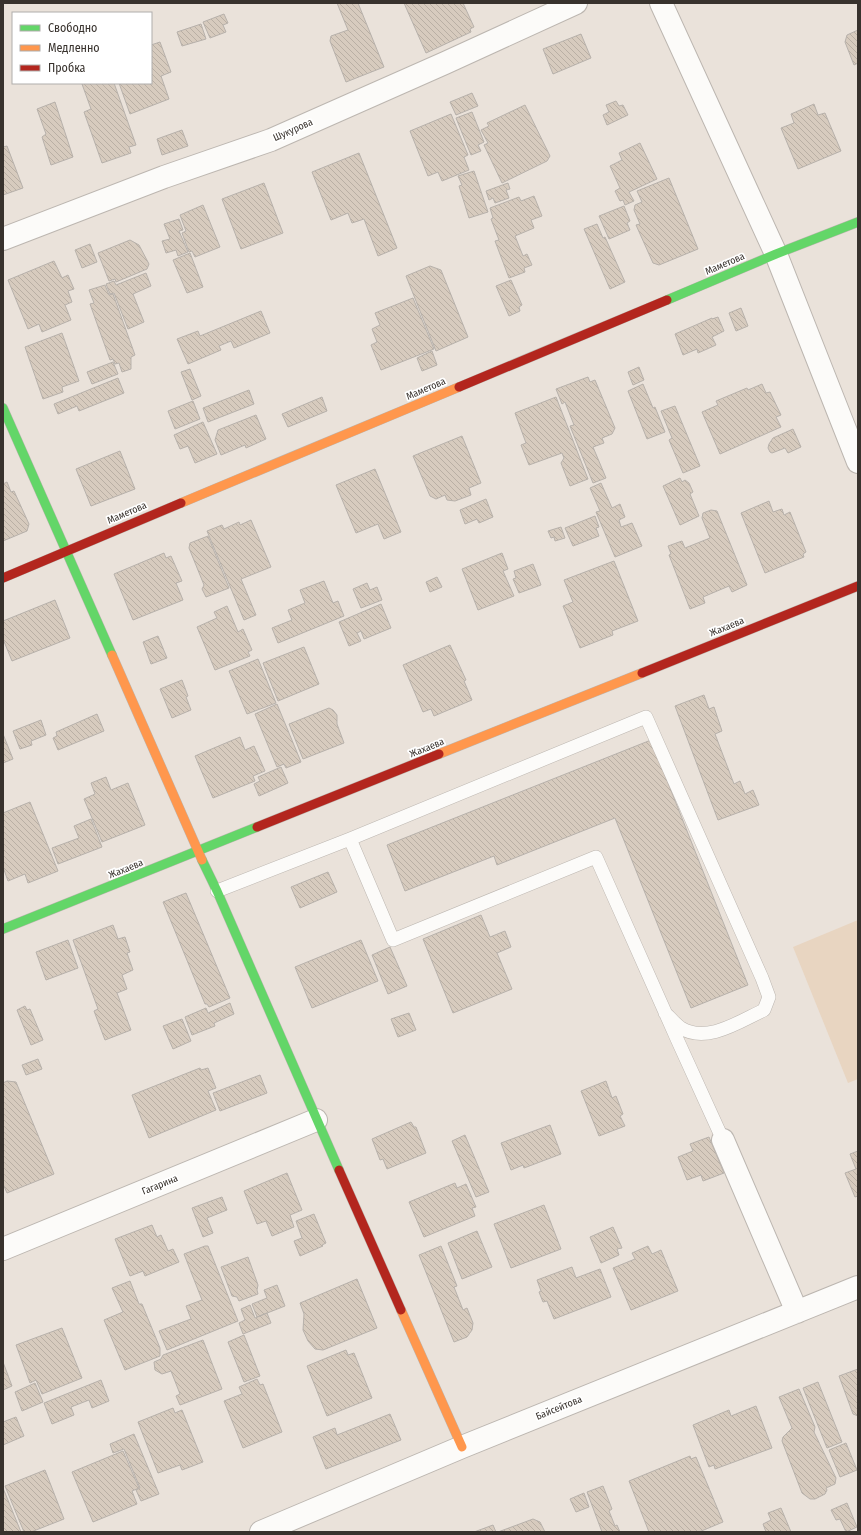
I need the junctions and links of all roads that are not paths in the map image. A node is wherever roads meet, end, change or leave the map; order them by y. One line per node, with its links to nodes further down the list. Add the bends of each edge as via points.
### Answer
1 (576, 3): 4 (street, Шукурова, via 271,140 164,177)
2 (661, 3): 5 (street)
3 (858, 222): 5 (street, Маметова)
4 (3, 239)
5 (776, 254): 7 (street); 8 (street, Маметова)
6 (3, 408): 8 (street)
7 (858, 462)
8 (66, 551): 9 (street, Маметова); 12 (street)
9 (3, 578)
10 (858, 586): 12 (street, Жахаева)
11 (350, 839): 13 (lane); 15 (lane, via 393,940 596,857); 15 (lane, via 646,717 769,997 764,1010 719,1031 697,1034 680,1028)
12 (198, 852): 13 (street); 14 (street, Жахаева)
13 (217, 891): 16 (street)
14 (3, 930)
15 (665, 1013): 17 (lane)
16 (316, 1120): 18 (street, Гагарина); 21 (street)
17 (723, 1140): 20 (street)
18 (3, 1249)
19 (858, 1288): 20 (street, Байсейтова)
20 (797, 1312): 21 (street, Байсейтова)
21 (462, 1447): 22 (street, Байсейтова)
22 (261, 1532)

